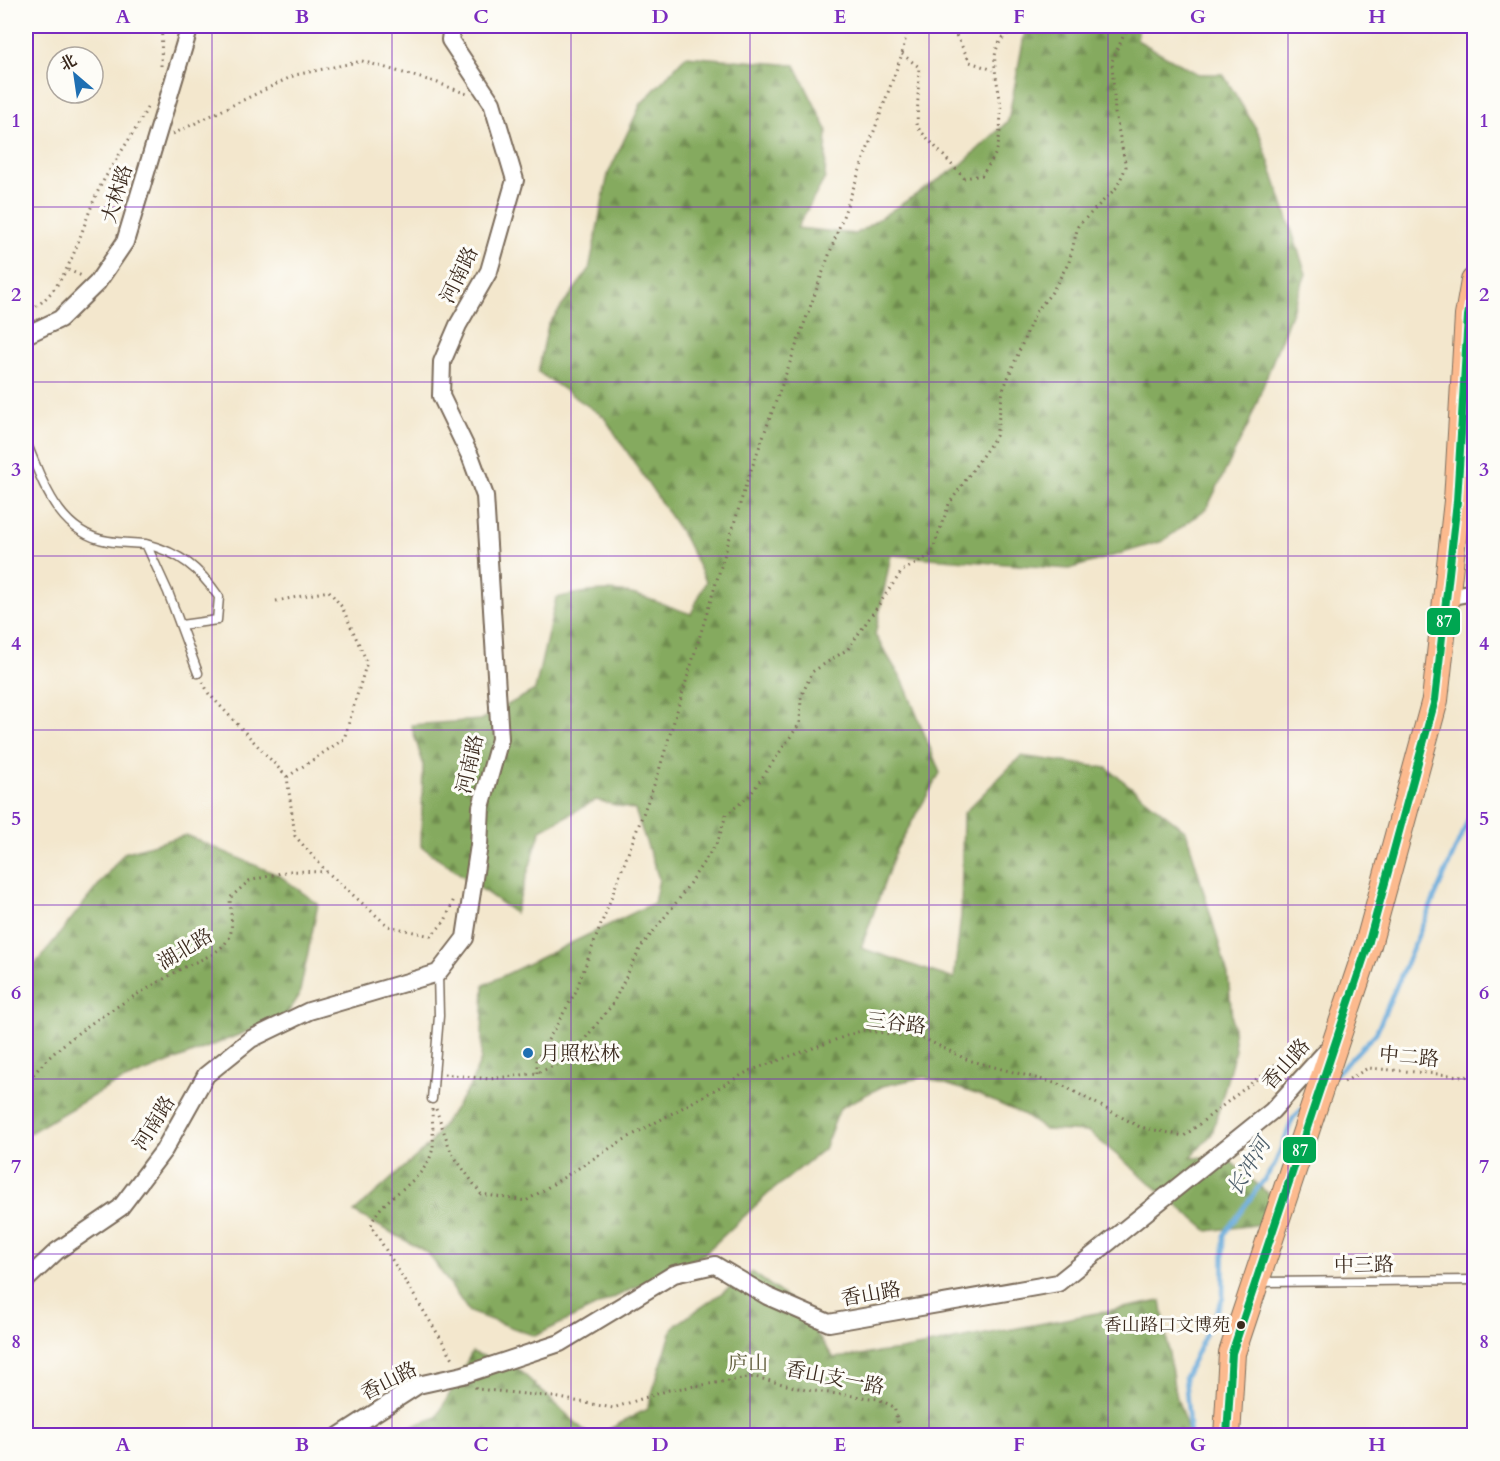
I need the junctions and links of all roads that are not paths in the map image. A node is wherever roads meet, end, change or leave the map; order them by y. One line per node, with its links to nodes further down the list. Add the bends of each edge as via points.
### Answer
1 (190, 26): 4 (street, 大林路, via 125,242 97,283 60,319)
2 (452, 26): 13 (street, 河南路, via 450,40 492,104 515,180 489,271 442,362 441,396 485,496 500,739 481,807 465,938)
3 (1474, 281): 6 (main road, via 1468,316)
4 (26, 335)
5 (26, 442): 8 (lane, via 48,497 73,525 107,541)
6 (1457, 501): 7 (street); 10 (main road)
7 (1474, 521)
8 (146, 544): 11 (lane); 11 (lane, via 167,550 201,572 219,597 217,620)
9 (1474, 592): 10 (street)
10 (1447, 597): 14 (main road, via 1435,700 1368,945)
11 (181, 625): 12 (lane)
12 (198, 673)
13 (438, 973): 15 (lane, via 439,1016); 16 (street, 河南路, via 309,1011 251,1039 206,1075 164,1150 120,1208 57,1251)
14 (1336, 1040): 18 (main road); 19 (street, 香山路, via 1272,1111 1058,1283 829,1323 767,1296 715,1265 674,1274 560,1343 463,1375 418,1385)
15 (432, 1099)
16 (26, 1280)
17 (1474, 1280): 18 (lane, 中三路)
18 (1255, 1282): 20 (main road, via 1232,1353)
19 (339, 1436)
20 (1227, 1436)

